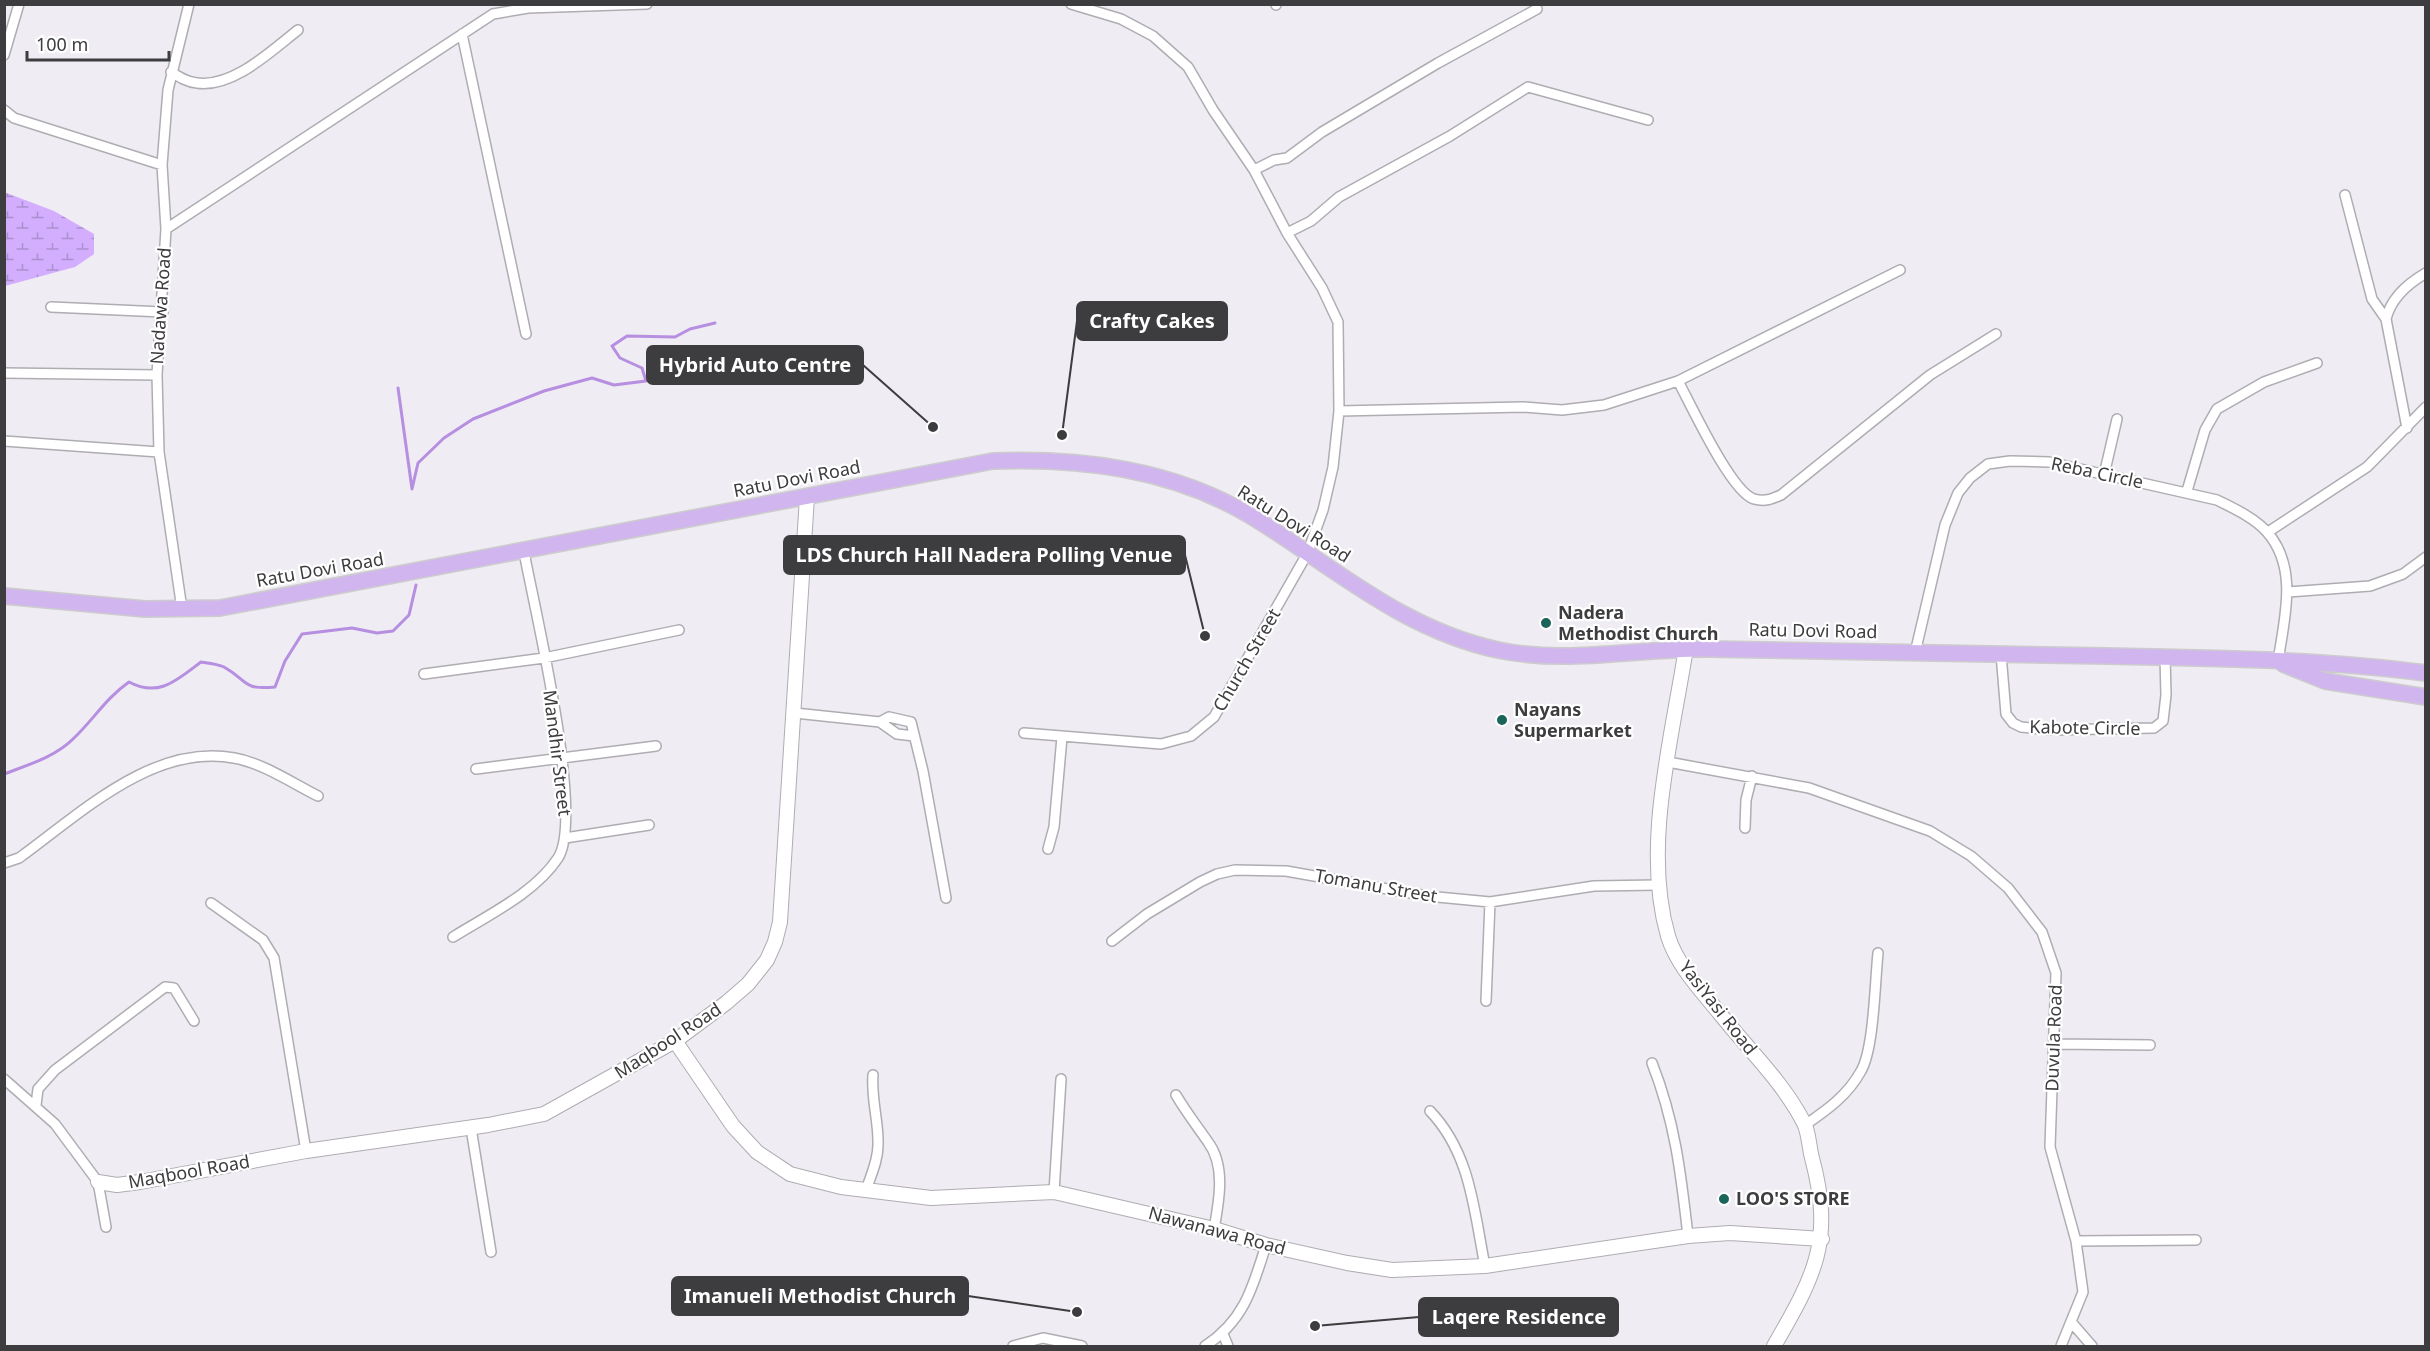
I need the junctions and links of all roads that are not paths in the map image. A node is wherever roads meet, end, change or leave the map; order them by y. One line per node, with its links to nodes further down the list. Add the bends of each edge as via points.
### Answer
1 (19, 4): 8 (street)
2 (189, 4): 9 (street, Nadawa Road)
3 (646, 4): 7 (street, via 528,8 494,14)
4 (1071, 4): 13 (street, Church Street, via 1121,19 1153,36 1188,67)
5 (1537, 9): 13 (street, via 1438,63 1287,158)
6 (298, 30): 9 (street, via 258,60 220,81 198,84)
7 (462, 34): 15 (street); 22 (street)
8 (4, 55)
9 (171, 72): 12 (street, Nadawa Road)
10 (4, 110): 12 (street, via 14,118)
11 (1647, 120): 16 (street, via 1528,87 1450,136 1339,197 1311,221)
12 (162, 165): 15 (street, Nadawa Road)
13 (1254, 170): 16 (street, Church Street)
14 (2345, 195): 21 (street, via 2372,299)
15 (166, 229): 20 (street, Nadawa Road)
16 (1287, 233): 29 (street, Church Street, via 1322,288 1338,322)
17 (1900, 270): 27 (street)
18 (2426, 273): 21 (street, via 2399,293)
19 (51, 307): 20 (street)
20 (163, 312): 26 (street, Nadawa Road)
21 (2386, 319): 31 (street)
22 (526, 334)
23 (1996, 334): 27 (street, via 1930,375 1781,495 1765,501 1752,499 1732,479)
24 (2317, 363): 35 (street, via 2264,382 2217,410 2205,430)
25 (4, 373): 26 (street)
26 (157, 375): 33 (street, Nadawa Road)
27 (1678, 381): 29 (street, via 1604,405 1562,410 1523,407)
28 (2426, 407): 31 (street)
29 (1339, 411): 39 (street, Church Street, via 1333,467)
30 (2117, 419): 34 (street)
31 (2407, 428): 37 (street, via 2367,467)
32 (4, 441): 33 (street)
33 (159, 452): 43 (street, Nadawa Road)
34 (2104, 475): 35 (street, Reba Circle); 46 (street, Reba Circle, via 2049,462 2010,461 1988,464 1970,478 1958,493 1946,525)
35 (2187, 491): 37 (street, Reba Circle, via 2217,500)
36 (807, 497): 38 (main road, Ratu Dovi Road); 39 (main road, Ratu Dovi Road, via 993,461 1096,463 1138,471 1199,491 1249,515); 54 (street, Maqbool Road)
37 (2268, 532): 41 (street, Reba Circle, via 2286,570)
38 (524, 552): 43 (main road, Ratu Dovi Road, via 275,599 220,608); 49 (street, Mandhir Street)
39 (1307, 554): 45 (main road, Ratu Dovi Road, via 1381,604 1437,631 1497,650 1574,657); 58 (street, Church Street, via 1223,705 1201,730 1161,744)
40 (2426, 556): 41 (street, via 2403,574 2370,586)
41 (2288, 592): 50 (street, Reba Circle)
42 (4, 596): 43 (main road, Ratu Dovi Road)
43 (182, 609)
44 (679, 630): 49 (street)
45 (1686, 648): 46 (main road, Ratu Dovi Road); 61 (street, YasiYasi Road)
46 (1916, 653): 47 (main road, Ratu Dovi Road)
47 (2001, 654): 48 (main road, Ratu Dovi Road); 48 (street, Kabote Circle, via 2006,714 2021,727 2051,730 2154,728 2163,721 2165,709)
48 (2164, 657): 50 (main road, Ratu Dovi Road)
49 (544, 658): 52 (street); 60 (street, Mandhir Street)
50 (2278, 662): 51 (main road, Ratu Dovi Road, via 2347,663); 53 (main road, Ratu Dovi Road, via 2325,681)
51 (2426, 673)
52 (424, 674)
53 (2426, 697)
54 (795, 713): 55 (street); 79 (street, Maqbool Road, via 780,921 775,942 767,960 748,984)
55 (880, 722): 57 (street, via 897,734); 57 (street, via 890,717 908,720)
56 (1024, 733): 58 (street, Church Street)
57 (914, 736): 71 (street)
58 (1062, 737): 68 (street, via 1054,827)
59 (656, 746): 60 (street)
60 (562, 760): 62 (street); 67 (street, Mandhir Street)
61 (1668, 762): 63 (street, Duvula Road); 70 (street, YasiYasi Road, via 1658,824)
62 (476, 769)
63 (1752, 776): 66 (street); 80 (street, Duvula Road, via 1809,788 1930,831 1971,856 2008,888 2042,932 2056,973)
64 (318, 796): 69 (street, via 236,758 203,754 172,761 136,776 19,858)
65 (649, 825): 67 (street)
66 (1745, 828)
67 (565, 838): 74 (street, Mandhir Street, via 560,855 549,870 525,891)
68 (1048, 849)
69 (4, 863)
70 (1658, 885): 72 (street, Tomanu Street, via 1594,886); 89 (street, YasiYasi Road, via 1668,937 1686,972 1780,1086)
71 (945, 898)
72 (1490, 902): 75 (street, Tomanu Street, via 1427,896 1286,871 1235,870 1200,882); 77 (street)
73 (211, 903): 91 (street, via 263,940 274,958)
74 (453, 937)
75 (1112, 940)
76 (1878, 953): 89 (street, via 1863,1069 1842,1096)
77 (1486, 1001)
78 (194, 1021): 87 (street, via 174,988 165,987 55,1070 38,1089)
79 (675, 1041): 90 (street, Maqbool Road, via 544,1114); 93 (street, Nawanawa Road, via 733,1126 757,1152 790,1174)
80 (2055, 1044): 81 (street); 100 (street, Duvula Road, via 2050,1147)
81 (2150, 1045)
82 (1652, 1063): 97 (street, via 1680,1157)
83 (873, 1075): 93 (street, via 879,1144)
84 (4, 1079): 87 (street)
85 (1061, 1079): 94 (street)
86 (1176, 1095): 96 (street, via 1218,1162 1219,1200)
87 (36, 1105): 92 (street)
88 (1430, 1111): 103 (street, via 1444,1126 1464,1164)
89 (1805, 1125): 98 (street, YasiYasi Road, via 1820,1189)
90 (471, 1128): 91 (street, Maqbool Road); 102 (street)
91 (306, 1151): 92 (street, Maqbool Road, via 140,1182)
92 (98, 1182): 95 (street)
93 (866, 1190): 94 (street, Nawanawa Road, via 931,1198)
94 (1054, 1192): 96 (street, Nawanawa Road)
95 (106, 1227)
96 (1214, 1229): 101 (street, Nawanawa Road)
97 (1688, 1236): 98 (street, Nawanawa Road, via 1730,1233); 103 (street, Nawanawa Road)
98 (1822, 1239): 110 (street, YasiYasi Road, via 1814,1269)
99 (2196, 1240): 100 (street)
100 (2076, 1241): 104 (street, Duvula Road, via 2083,1292)
101 (1266, 1245): 103 (street, Nawanawa Road, via 1392,1270); 105 (street, via 1244,1307)
102 (491, 1252)
103 (1485, 1266)
104 (2072, 1323): 111 (street, Duvula Road); 112 (street)
105 (1223, 1334): 108 (street); 109 (street)
106 (1013, 1347): 107 (street, via 1043,1338)
107 (1082, 1347)
108 (1205, 1347)
109 (1228, 1347)
110 (1774, 1347)
111 (2061, 1347)
112 (2092, 1347)

